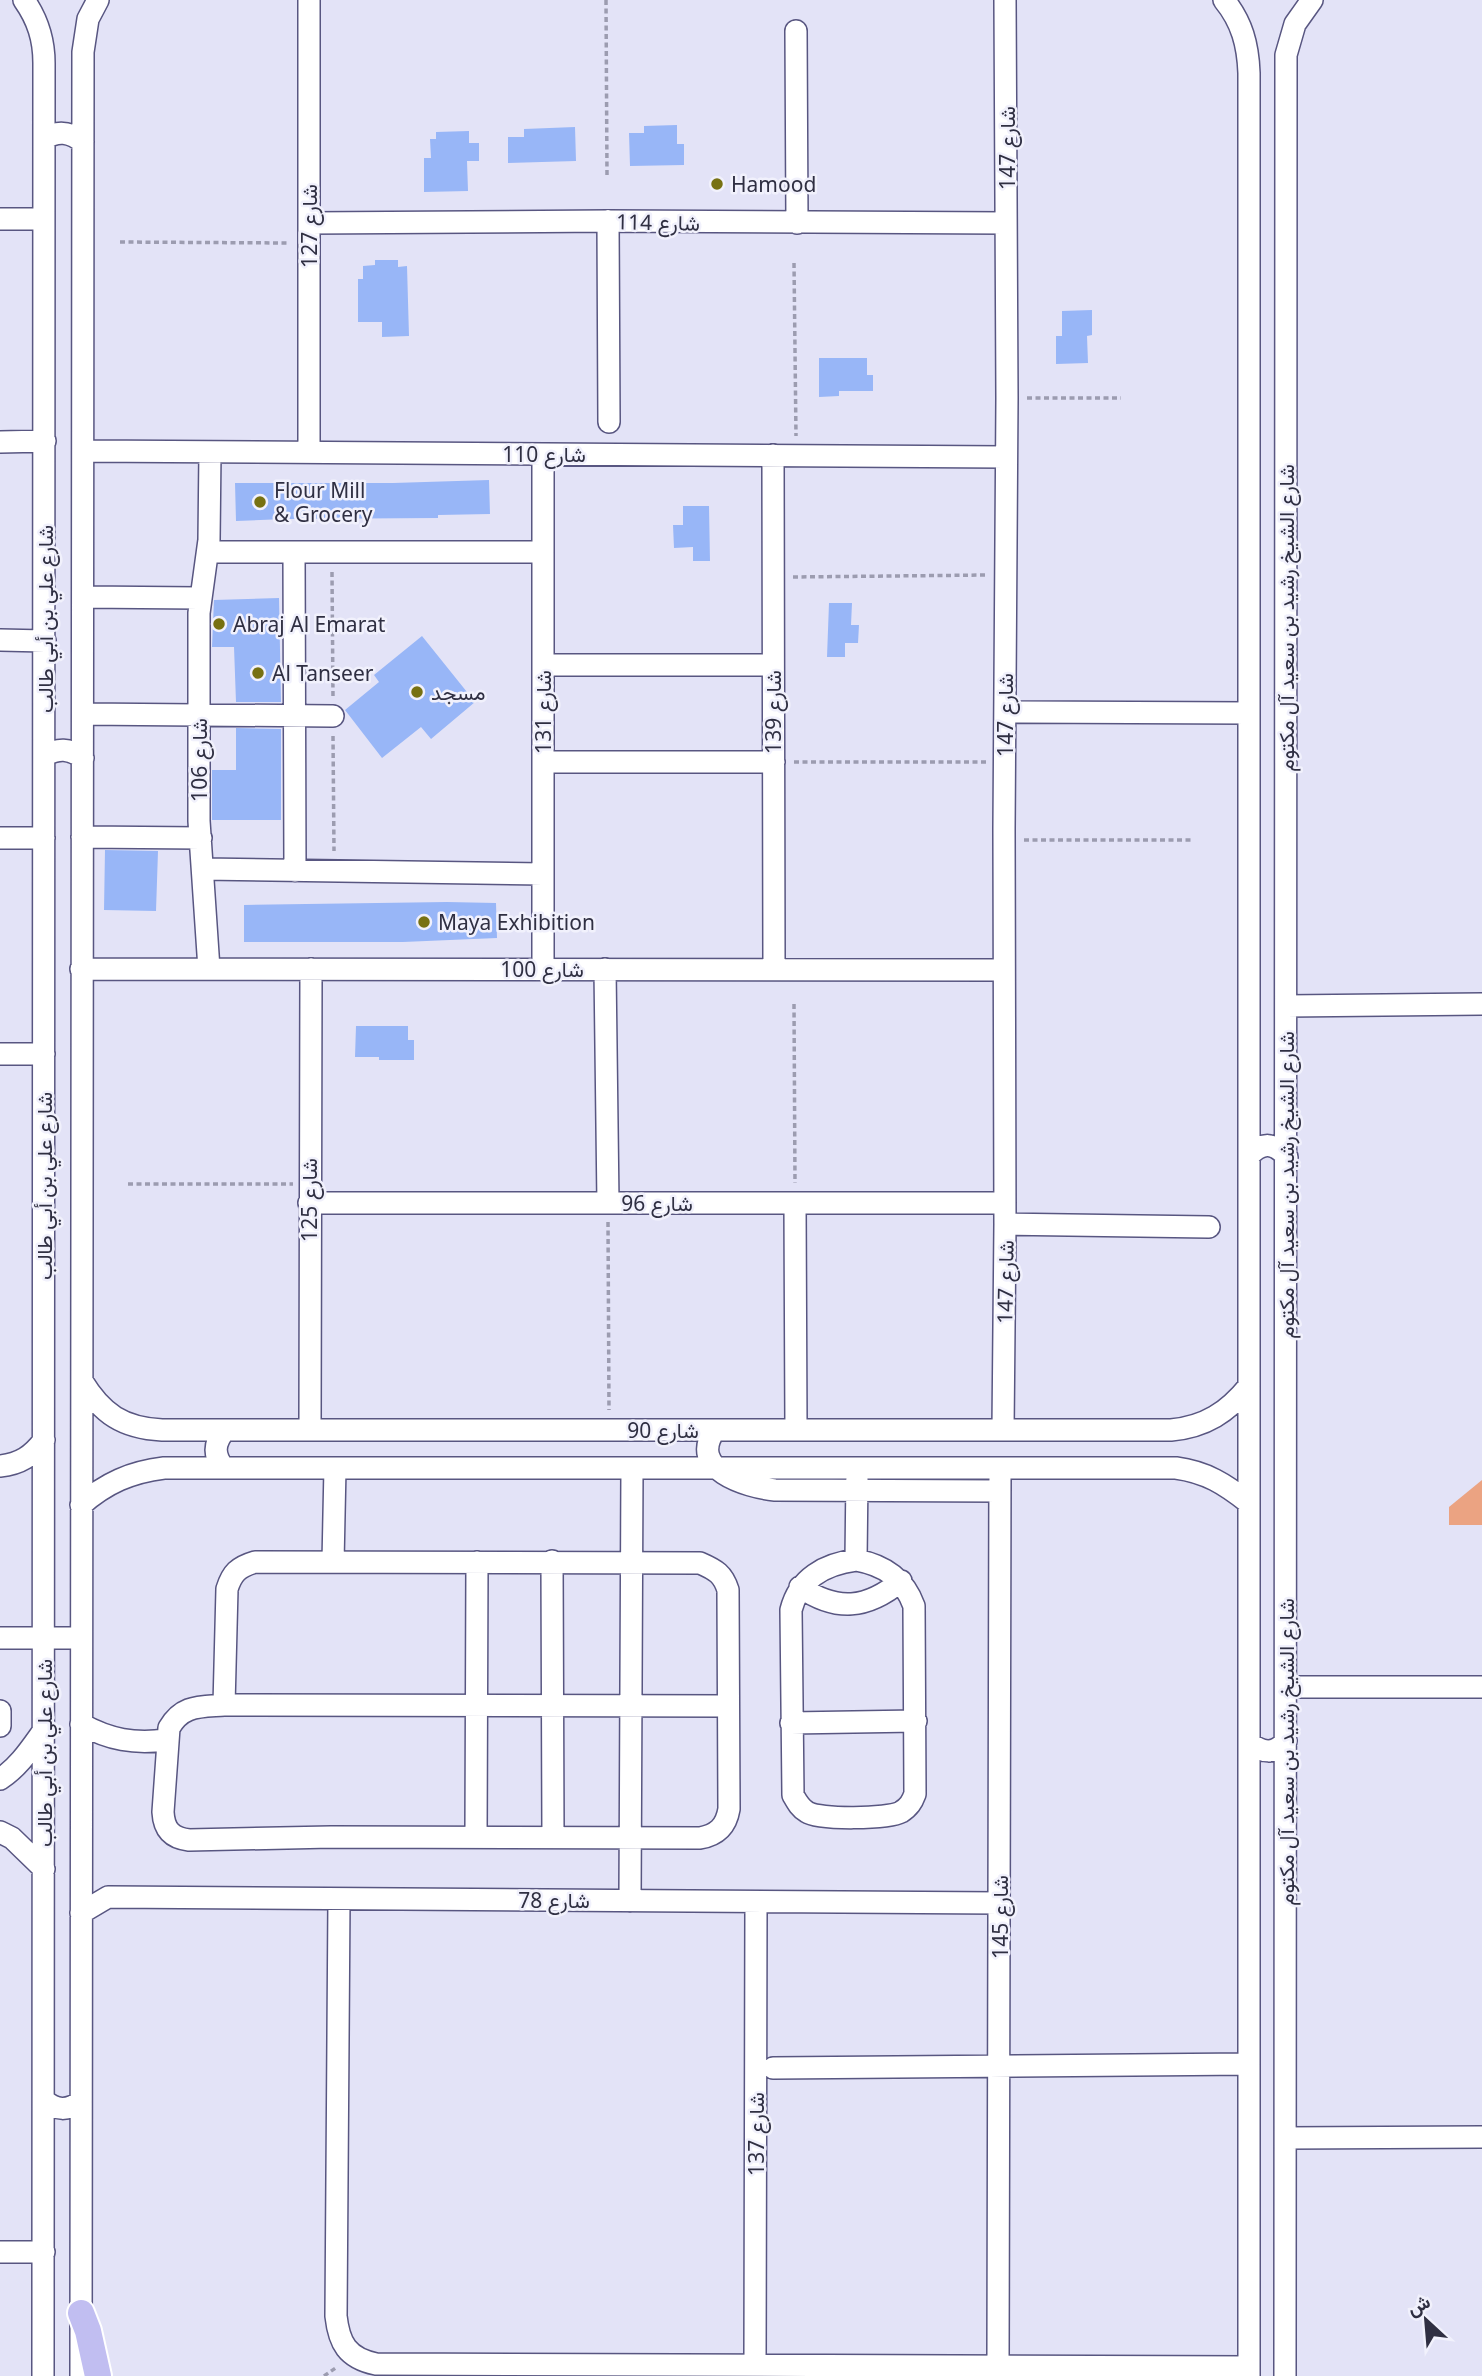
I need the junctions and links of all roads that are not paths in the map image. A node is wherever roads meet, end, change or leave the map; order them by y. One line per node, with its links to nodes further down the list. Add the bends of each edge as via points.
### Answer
1 (24, 0): 10 (street, شارع علي بن أبي طالب, via 44,46)
2 (98, 0): 11 (street, شارع علي بن أبي طالب, via 84,35)
3 (309, 0): 17 (street, شارع 127)
4 (1005, 0): 16 (street, شارع 147)
5 (1224, 0): 8 (street, شارع الشيخ رشيد بن سعيد آل مكتوم, via 1242,30 1248,51)
6 (1312, 0): 9 (street, شارع الشيخ رشيد بن سعيد آل مكتوم, via 1289,39)
7 (796, 31): 15 (street)
8 (1249, 97): 9 (street, via 1256,90 1274,87); 39 (street, شارع الشيخ رشيد بن سعيد آل مكتوم)
9 (1287, 100): 62 (street, شارع الشيخ رشيد بن سعيد آل مكتوم)
10 (44, 139): 11 (street, via 64,133); 13 (street, شارع علي بن أبي طالب)
11 (83, 142): 21 (street, شارع علي بن أبي طالب)
12 (0, 219): 13 (street)
13 (43, 219): 19 (street, شارع علي بن أبي طالب)
14 (608, 221): 15 (street, شارع 114); 17 (street, شارع 114); 18 (street)
15 (797, 223): 16 (street, شارع 114)
16 (1006, 223): 26 (street, شارع 147)
17 (309, 233): 23 (street, شارع 127)
18 (609, 422)
19 (45, 441): 20 (street); 33 (street, شارع علي بن أبي طالب)
20 (0, 442)
21 (83, 451): 22 (street, شارع 110); 30 (street, شارع علي بن أبي طالب)
22 (210, 452): 23 (street, شارع 110); 27 (street, شارع 106)
23 (309, 452): 24 (street, شارع 110)
24 (543, 454): 25 (street, شارع 110); 29 (street, شارع 131)
25 (774, 455): 26 (street, شارع 110); 35 (street, شارع 139)
26 (1006, 457): 38 (street, شارع 147)
27 (208, 552): 28 (street); 31 (street, شارع 106)
28 (294, 552): 29 (street); 41 (street)
29 (543, 552): 34 (street, شارع 131)
30 (83, 597): 31 (street); 37 (street, شارع علي بن أبي طالب)
31 (200, 598): 40 (street, شارع 106)
32 (0, 640): 33 (street)
33 (45, 641): 36 (street, شارع علي بن أبي طالب)
34 (543, 665): 35 (street); 45 (street, شارع 131)
35 (773, 665): 46 (street, شارع 139)
36 (45, 696): 37 (street); 43 (street, شارع علي بن أبي طالب)
37 (83, 705): 40 (street); 44 (street, شارع علي بن أبي طالب)
38 (1006, 712): 39 (street); 60 (street, شارع 147)
39 (1249, 713): 66 (street, شارع الشيخ رشيد بن سعيد آل مكتوم)
40 (200, 716): 41 (street); 50 (street, شارع 106)
41 (295, 716): 42 (street); 52 (street)
42 (333, 716)
43 (44, 756): 44 (street, via 64,749); 49 (street, شارع علي بن أبي طالب)
44 (82, 758): 47 (street, شارع علي بن أبي طالب)
45 (543, 762): 46 (street); 53 (street, شارع 131)
46 (774, 762): 59 (street, شارع 139)
47 (82, 837): 50 (street); 54 (street, شارع علي بن أبي طالب)
48 (0, 838): 49 (street)
49 (44, 838): 64 (street, شارع علي بن أبي طالب)
50 (201, 838): 51 (street, شارع 106)
51 (202, 869): 52 (street); 55 (street, شارع 106)
52 (295, 871): 53 (street)
53 (543, 874): 57 (street, شارع 131)
54 (81, 969): 55 (street, شارع 100); 74 (street, شارع علي بن أبي طالب)
55 (209, 969): 56 (street, شارع 100)
56 (310, 969): 57 (street, شارع 100); 69 (street, شارع 125)
57 (543, 970): 58 (street, شارع 100)
58 (605, 970): 59 (street, شارع 100); 70 (street)
59 (774, 970): 60 (street, شارع 100)
60 (1003, 970): 72 (street, شارع 147)
61 (1482, 1004): 62 (street)
62 (1286, 1006): 65 (street, شارع الشيخ رشيد بن سعيد آل مكتوم)
63 (0, 1054): 64 (street)
64 (44, 1054): 83 (street, شارع علي بن أبي طالب)
65 (1287, 1119): 66 (street, via 1273,1129); 68 (street, شارع الشيخ رشيد بن سعيد آل مكتوم)
66 (1249, 1120): 67 (street, شارع الشيخ رشيد بن سعيد آل مكتوم)
67 (1249, 1156): 68 (street, via 1263,1145 1272,1145); 75 (street, شارع الشيخ رشيد بن سعيد آل مكتوم)
68 (1287, 1157): 107 (street, شارع الشيخ رشيد بن سعيد آل مكتوم)
69 (309, 1193): 70 (street, شارع 96); 77 (street, شارع 125)
70 (608, 1203): 71 (street, شارع 96)
71 (795, 1203): 72 (street, شارع 96); 80 (street)
72 (1005, 1213): 73 (street, شارع 96); 81 (street, شارع 147)
73 (1209, 1227)
74 (82, 1381): 76 (street, شارع 90, via 107,1412 133,1426); 96 (street, شارع علي بن أبي طالب)
75 (1249, 1386): 82 (street, شارع 90, via 1216,1418 1194,1427); 95 (street, شارع الشيخ رشيد بن سعيد آل مكتوم)
76 (225, 1430): 77 (street, شارع 90); 88 (street, via 216,1445)
77 (310, 1430): 78 (street, شارع 90)
78 (684, 1430): 79 (street, شارع 90); 91 (street, via 698,1447)
79 (715, 1430): 80 (street, شارع 90); 85 (street, via 707,1448)
80 (796, 1430): 81 (street, شارع 90)
81 (1003, 1430): 82 (street, شارع 90)
82 (1099, 1430): 87 (street, via 1108,1433 1115,1448 1112,1457)
83 (44, 1440): 84 (street, via 24,1459); 106 (street, شارع علي بن أبي طالب)
84 (0, 1466)
85 (715, 1467): 86 (street, شارع 90); 91 (street, شارع 90); 93 (street, via 758,1488)
86 (857, 1467): 92 (street, شارع 90); 93 (street)
87 (1097, 1467): 92 (street, شارع 90); 95 (street, شارع 90, via 1197,1471)
88 (224, 1468): 89 (street, شارع 90); 96 (street, شارع 90, via 164,1468 128,1475)
89 (335, 1468): 90 (street, شارع 90); 98 (street)
90 (632, 1468): 91 (street, شارع 90); 101 (street)
91 (688, 1468)
92 (1000, 1468): 94 (street, شارع 145)
93 (857, 1490): 94 (street); 97 (street)
94 (1000, 1491): 134 (street, شارع 145)
95 (1249, 1503): 122 (street, شارع الشيخ رشيد بن سعيد آل مكتوم)
96 (81, 1505): 105 (street, شارع علي بن أبي طالب)
97 (856, 1560): 102 (street, via 880,1567); 103 (street, via 825,1567)
98 (333, 1562): 99 (street); 109 (street, via 255,1562 232,1575 227,1588)
99 (477, 1562): 100 (street); 110 (street)
100 (552, 1562): 101 (street); 111 (street)
101 (631, 1562): 112 (street); 113 (street, via 701,1563 724,1578)
102 (901, 1581): 103 (street, via 887,1593 852,1605 833,1604); 115 (street, via 914,1605)
103 (800, 1587): 116 (street, via 791,1610)
104 (0, 1638): 106 (street)
105 (81, 1638): 106 (street); 117 (street, شارع علي بن أبي طالب)
106 (44, 1639): 119 (street, شارع علي بن أبي طالب)
107 (1286, 1687): 108 (street); 121 (street, شارع الشيخ رشيد بن سعيد آل مكتوم)
108 (1482, 1687)
109 (224, 1705): 110 (street); 120 (street, via 185,1710 175,1718)
110 (477, 1705): 111 (street); 125 (street)
111 (552, 1706): 112 (street); 126 (street)
112 (631, 1706): 113 (street); 127 (street)
113 (729, 1706): 127 (street, via 727,1821 711,1836 700,1838)
114 (0, 1711): 118 (street)
115 (916, 1721): 116 (street); 116 (street, via 915,1794 910,1805 888,1816 807,1813 793,1795)
116 (791, 1723)
117 (81, 1724): 120 (street, via 120,1741); 129 (street, شارع علي بن أبي طالب)
118 (0, 1726)
119 (44, 1730): 123 (street, via 23,1759); 128 (street, شارع علي بن أبي طالب)
120 (166, 1740): 125 (street, via 164,1823 178,1839)
121 (1286, 1741): 122 (street, via 1273,1751); 141 (street, شارع الشيخ رشيد بن سعيد آل مكتوم)
122 (1249, 1742): 136 (street, شارع الشيخ رشيد بن سعيد آل مكتوم)
123 (0, 1779)
124 (0, 1832): 128 (street)
125 (477, 1837): 126 (street)
126 (553, 1837): 127 (street)
127 (630, 1838): 132 (street)
128 (44, 1869): 139 (street, شارع علي بن أبي طالب)
129 (82, 1881): 130 (street); 135 (street, شارع علي بن أبي طالب)
130 (108, 1897): 131 (street, شارع 78); 135 (street)
131 (339, 1899): 132 (street, شارع 78); 148 (street, via 336,2316 343,2343 351,2354 376,2364)
132 (630, 1901): 133 (street, شارع 78)
133 (756, 1903): 134 (street, شارع 78); 146 (street, شارع 137)
134 (1000, 1903): 137 (street, شارع 145)
135 (81, 1913): 140 (street, شارع علي بن أبي طالب)
136 (1249, 2064): 137 (street); 150 (street, شارع الشيخ رشيد بن سعيد آل مكتوم)
137 (999, 2066): 138 (street); 147 (street, شارع 145)
138 (773, 2068)
139 (44, 2100): 140 (street, via 58,2109); 144 (street, شارع علي بن أبي طالب)
140 (81, 2101): 145 (street, شارع علي بن أبي طالب)
141 (1286, 2137): 142 (street); 154 (street, شارع الشيخ رشيد بن سعيد آل مكتوم)
142 (1482, 2137)
143 (0, 2252): 144 (street)
144 (44, 2252): 151 (street, شارع علي بن أبي طالب)
145 (81, 2314): 152 (street, شارع علي بن أبي طالب); 153 (main road)
146 (755, 2365): 148 (street); 149 (street)
147 (998, 2366): 149 (street); 150 (street)
148 (609, 2370)
149 (921, 2371)
150 (1249, 2372)
151 (43, 2376)
152 (81, 2376)
153 (98, 2376)
154 (1286, 2376)

